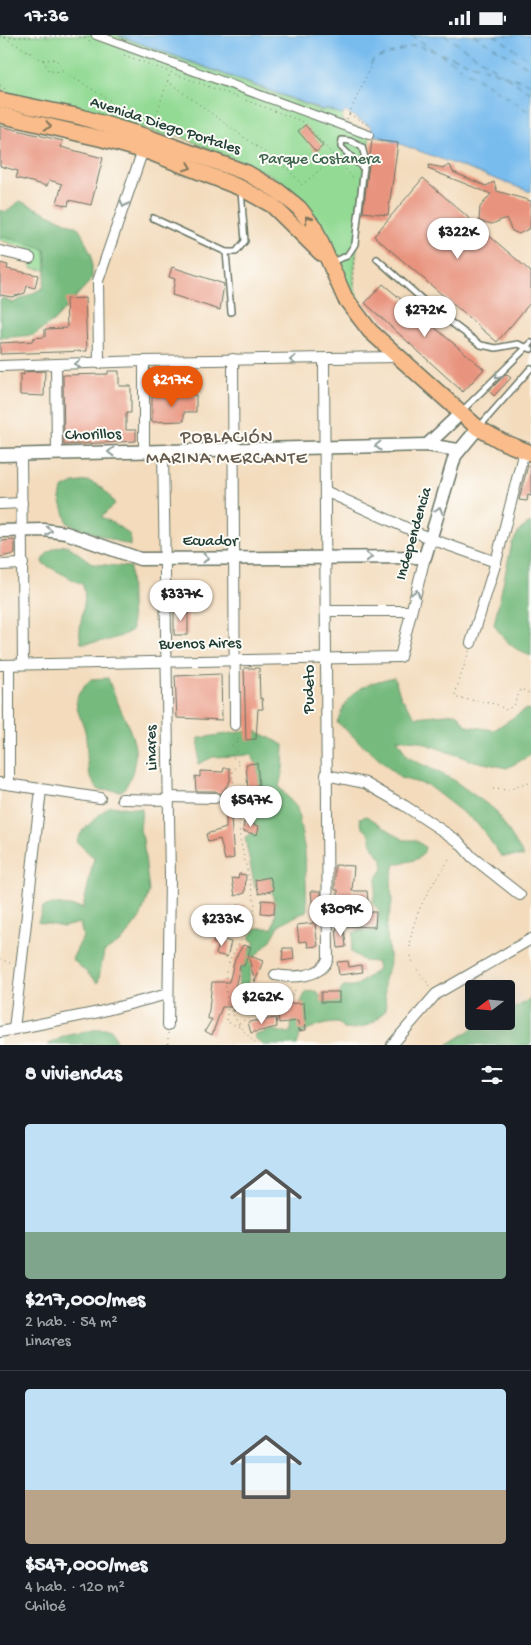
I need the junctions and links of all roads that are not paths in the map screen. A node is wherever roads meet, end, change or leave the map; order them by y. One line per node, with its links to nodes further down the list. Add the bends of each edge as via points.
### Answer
1 (94, 38): 4 (street)
2 (4, 96): 5 (main road, Avenida Diego Portales)
3 (0, 115): 5 (main road, Avenida Diego Portales, one-way to 5, via 103,139)
4 (369, 135)
5 (148, 137): 7 (main road, Avenida Diego Portales); 8 (main road, Avenida Diego Portales, one-way to 8); 21 (street, one-way to 21, via 98,281)
6 (364, 169): 6 (lane, via 362,147 342,140 341,147); 14 (lane, via 353,249 342,259)
7 (247, 173): 8 (main road); 14 (main road, Avenida Diego Portales, one-way to 7, via 317,233 304,214 278,191)
8 (241, 188): 11 (lane, via 245,241 236,253); 14 (main road, Avenida Diego Portales, via 278,209)
9 (153, 218): 11 (lane)
10 (0, 251): 12 (street)
11 (226, 252): 15 (lane)
12 (30, 258)
13 (377, 259): 16 (lane, via 433,309 482,345 491,348 512,344)
14 (328, 262): 17 (main road, via 355,314)
15 (231, 312)
16 (530, 346): 25 (lane, one-way to 25)
17 (398, 357): 19 (street); 25 (main road)
18 (233, 359): 19 (street, one-way to 18); 20 (street); 29 (street)
19 (324, 360): 28 (street, Pudeto)
20 (144, 361): 21 (street); 31 (street)
21 (99, 363): 22 (street, one-way to 22)
22 (56, 365): 23 (street); 34 (street)
23 (0, 366)
24 (531, 368): 26 (lane)
25 (461, 413): 26 (main road); 27 (street)
26 (478, 428): 30 (street, Independencia); 33 (main road)
27 (427, 445): 28 (street, Chorillos, one-way to 28); 30 (street, Chorillos)
28 (325, 447): 29 (street, Chorillos); 37 (street, Pudeto)
29 (234, 449): 32 (street, Chorillos); 46 (street)
30 (458, 450): 42 (street, Independencia, one-way to 30)
31 (144, 451): 32 (street, Chorillos); 34 (street, Chorillos, one-way to 34)
32 (163, 451): 45 (street, Linares)
33 (528, 452): 47 (street)
34 (57, 453): 35 (street, Chorillos)
35 (21, 454): 36 (street, Chorillos); 38 (street)
36 (0, 455)
37 (325, 491): 42 (street); 43 (street, Pudeto)
38 (22, 503): 39 (street); 40 (street)
39 (0, 504)
40 (22, 530): 41 (street, Ecuador); 45 (street, Ecuador, one-way to 45, via 66,533 131,557); 48 (street)
41 (0, 531)
42 (431, 539): 44 (street, Independencia); 47 (street)
43 (325, 557): 44 (street, Ecuador, one-way to 44); 46 (street, Ecuador); 50 (street, Pudeto)
44 (425, 557): 51 (street, Independencia, one-way to 44)
45 (165, 558): 46 (street, Ecuador, one-way to 46); 56 (street, Linares)
46 (234, 558): 55 (street)
47 (496, 562): 52 (street)
48 (23, 564): 49 (street); 57 (street)
49 (0, 565)
50 (326, 611): 51 (street); 54 (street, Pudeto)
51 (411, 611): 53 (street, Independencia)
52 (471, 643)
53 (400, 657): 54 (street, Buenos Aires)
54 (325, 659): 55 (street, Buenos Aires); 60 (street, Pudeto)
55 (235, 660): 56 (street, Buenos Aires); 59 (street)
56 (166, 661): 57 (street, Buenos Aires); 66 (street, Linares)
57 (23, 664): 58 (street, Buenos Aires)
58 (4, 665): 61 (street)
59 (235, 725)
60 (326, 775): 67 (street, via 365,783 405,806 452,836 472,857); 69 (street, Pudeto, via 328,959 318,970 297,977)
61 (4, 784): 62 (street)
62 (41, 790): 64 (street); 72 (street)
63 (219, 796): 66 (street)
64 (100, 798)
65 (122, 799): 66 (street)
66 (169, 799): 70 (street, Linares)
67 (520, 895)
68 (531, 939): 74 (street, via 436,994)
69 (275, 975)
70 (168, 994): 71 (street, Linares); 72 (street)
71 (168, 1025)
72 (14, 1029): 73 (street)
73 (0, 1033)
74 (392, 1045)

